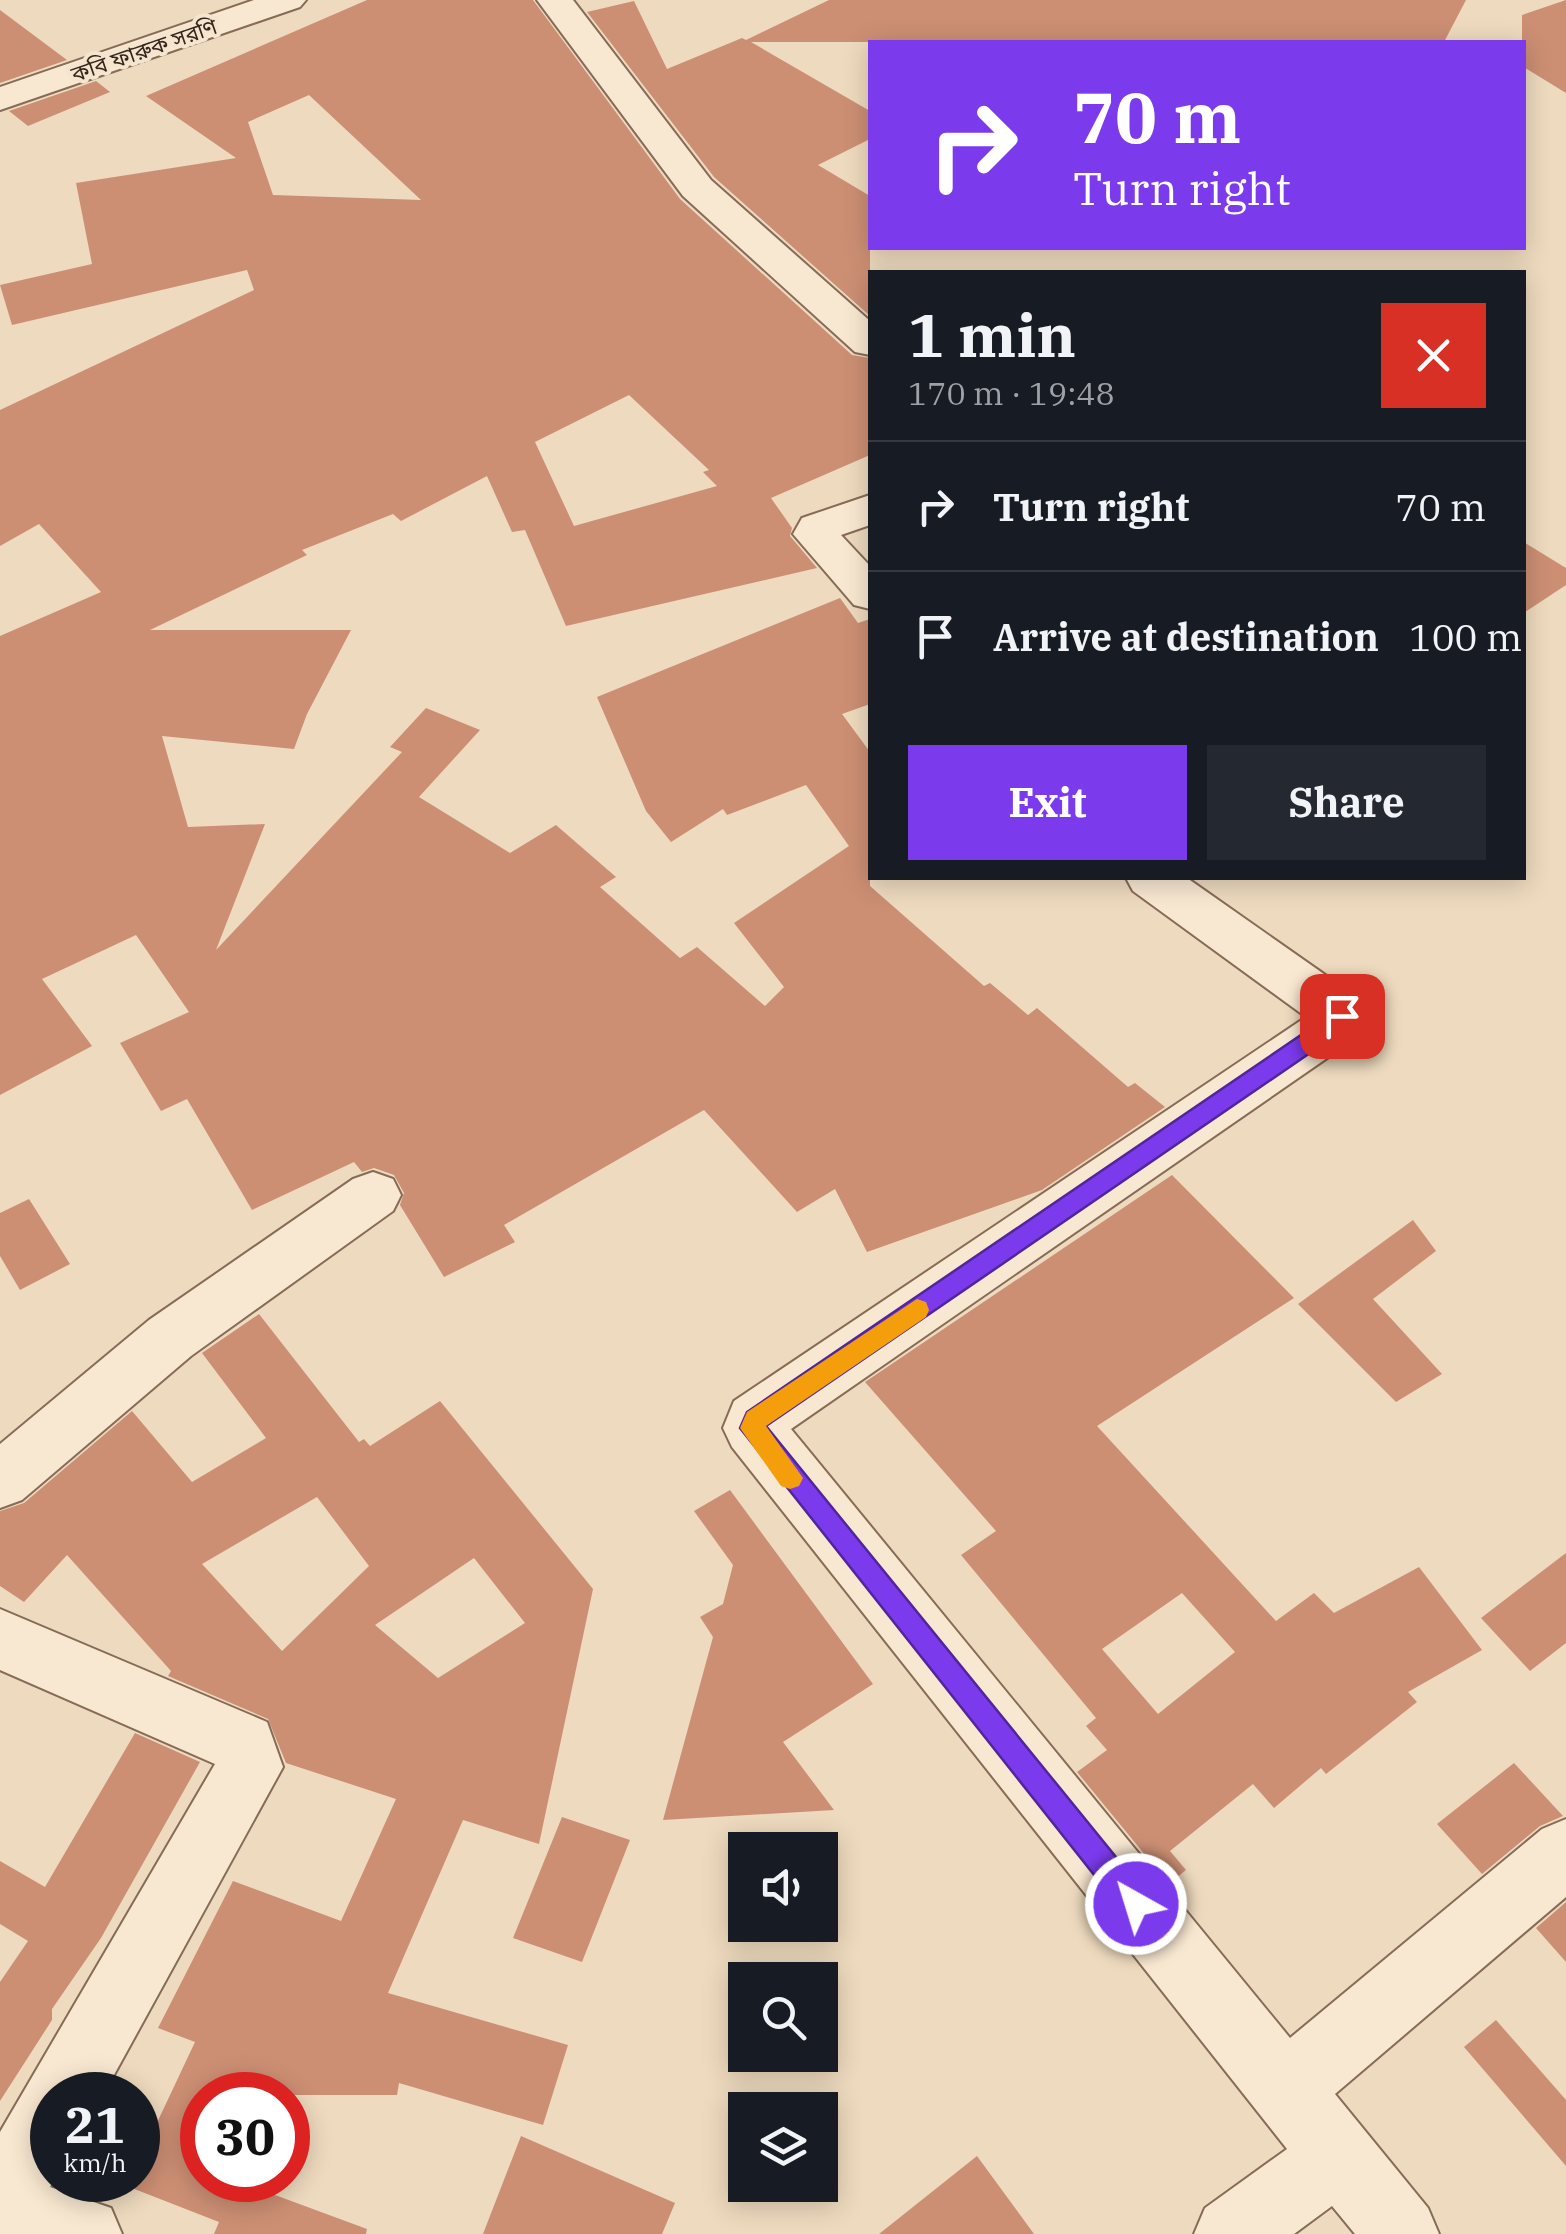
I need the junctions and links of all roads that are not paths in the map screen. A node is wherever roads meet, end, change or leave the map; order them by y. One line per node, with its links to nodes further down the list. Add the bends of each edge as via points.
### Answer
1 (188, 0): 5 (street, কবি ফারুক সরণি)
2 (218, 0): 5 (street)
3 (288, 0): 6 (street, কবি ফারুক সরণি)
4 (555, 0): 7 (street, via 697,188)
5 (0, 86)
6 (0, 99)
7 (868, 340)
8 (868, 510): 9 (street, via 816,534)
9 (868, 592)
10 (1153, 880): 16 (street, via 1342,1016 1340,1021 752,1428)
11 (373, 1195): 12 (street, via 170,1338)
12 (0, 1480)
13 (0, 1639): 15 (street, via 244,1744 250,1767)
14 (1566, 1853): 16 (street)
15 (76, 2072)
16 (1285, 2089): 18 (street)
17 (30, 2153): 19 (street, via 6,2196 9,2212)
18 (1339, 2156): 20 (street); 21 (street)
19 (85, 2234)
20 (1231, 2234)
21 (1402, 2234)

